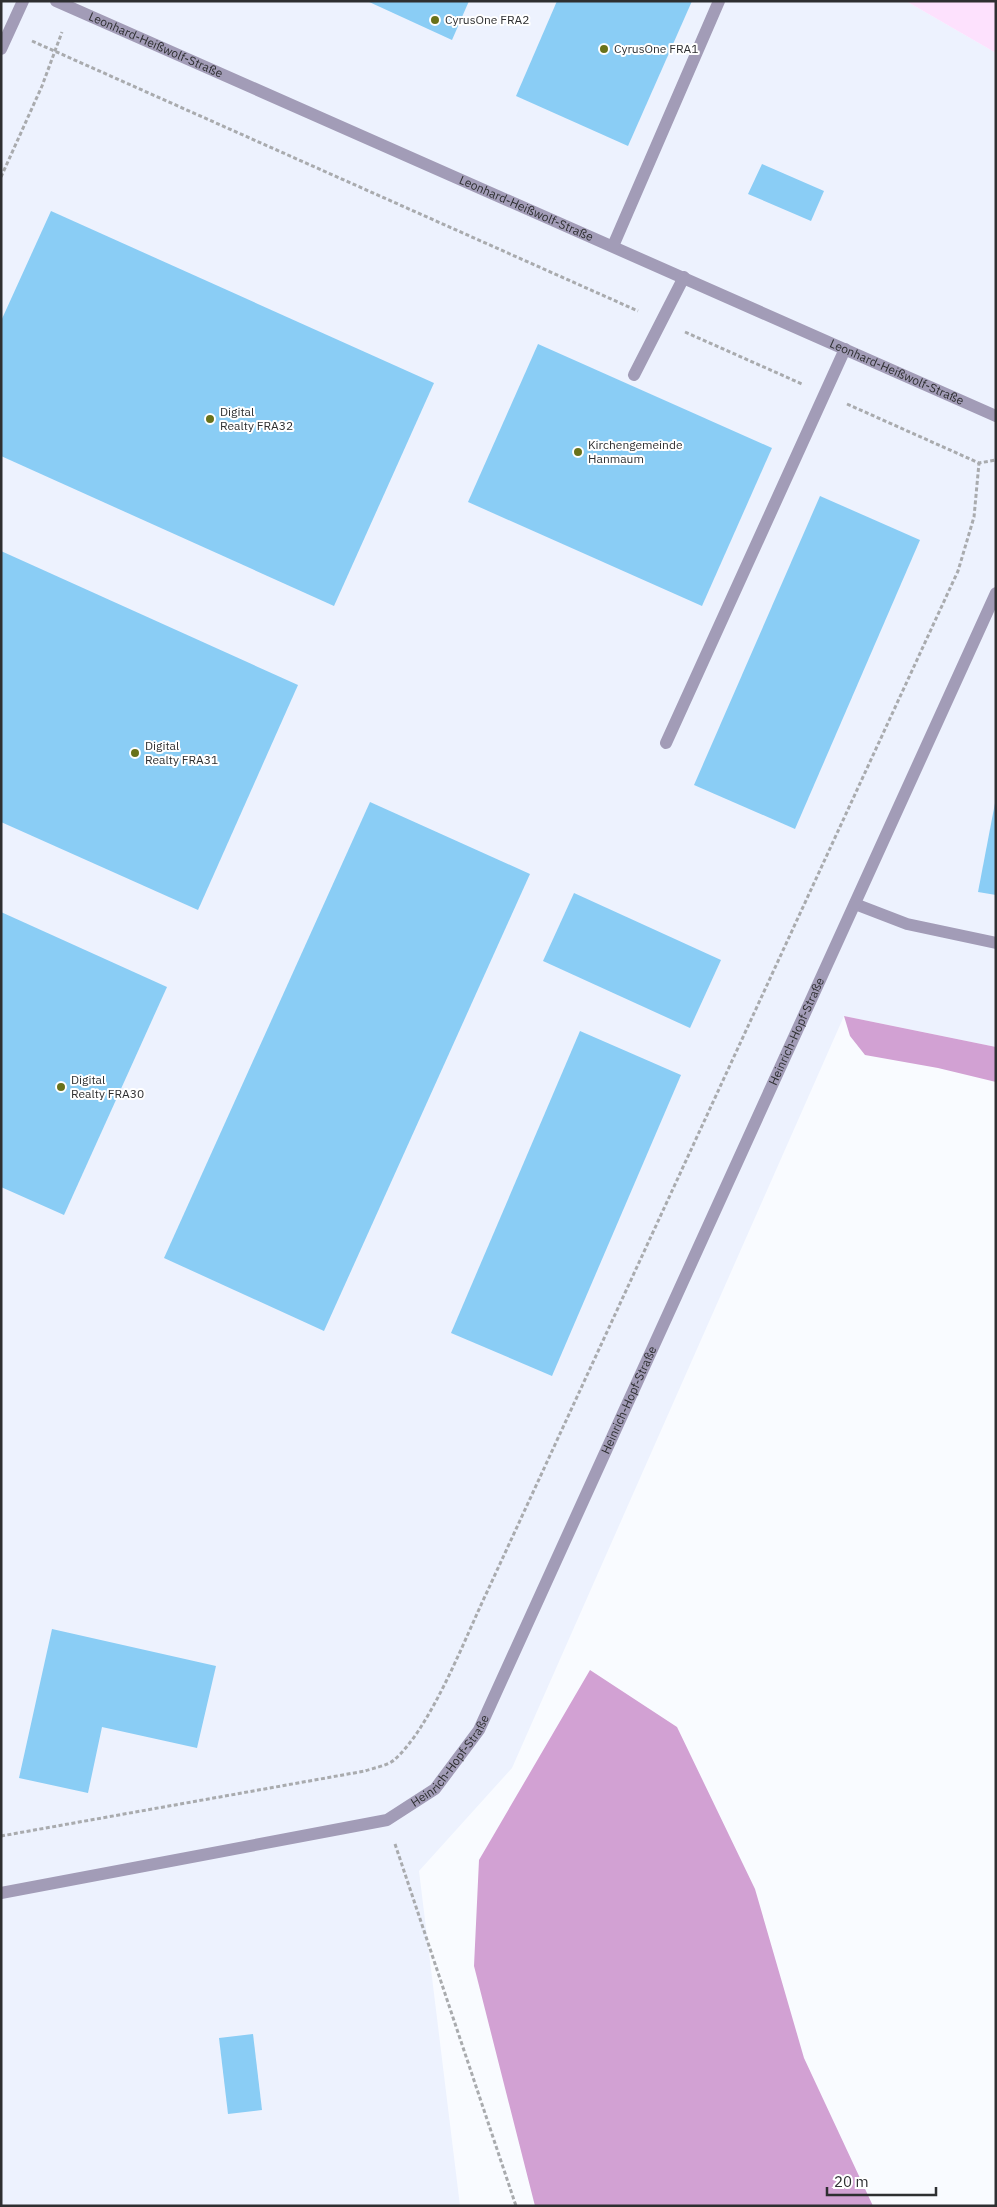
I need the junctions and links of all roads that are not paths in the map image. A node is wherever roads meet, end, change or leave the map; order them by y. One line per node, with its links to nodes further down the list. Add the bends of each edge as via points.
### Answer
1 (23, 1): 4 (street)
2 (56, 1): 5 (street, Leonhard-Heißwolf-Straße)
3 (719, 1): 5 (street)
4 (1, 49)
5 (613, 246): 6 (street, Leonhard-Heißwolf-Straße)
6 (684, 277): 7 (street, Leonhard-Heißwolf-Straße); 8 (street)
7 (845, 349): 9 (street, Leonhard-Heißwolf-Straße); 11 (street)
8 (634, 375)
9 (996, 416)
10 (996, 594): 12 (street, Heinrich-Hopf-Straße)
11 (666, 743)
12 (855, 904): 13 (street, via 907,924); 14 (street, Heinrich-Hopf-Straße, via 479,1730 435,1789 387,1820)
13 (996, 944)
14 (1, 1892)

